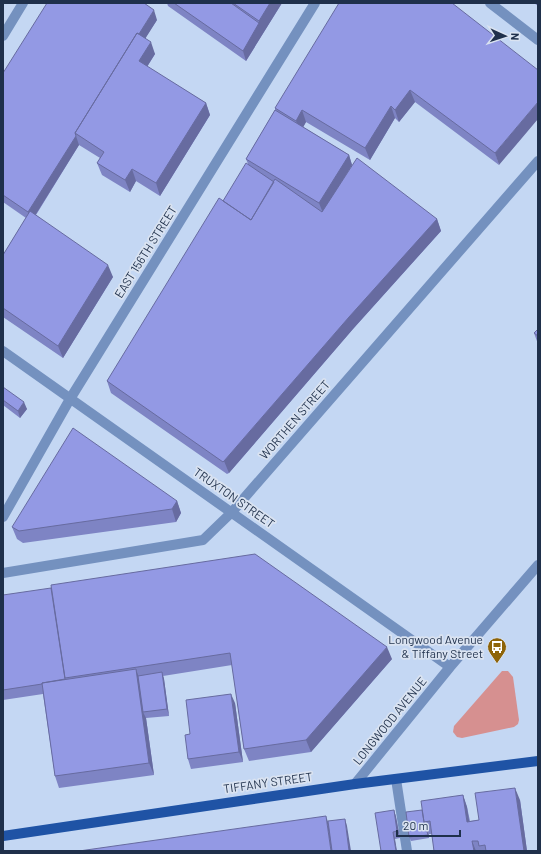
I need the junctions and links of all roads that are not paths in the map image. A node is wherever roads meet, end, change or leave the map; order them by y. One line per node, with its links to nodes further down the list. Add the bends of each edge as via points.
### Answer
1 (23, 3): 4 (street)
2 (316, 3): 8 (street, EAST 156TH STREET)
3 (490, 3): 5 (street)
4 (3, 36)
5 (538, 40)
6 (538, 161): 9 (street, WORTHEN STREET)
7 (3, 351): 8 (street, TRUXTON STREET)
8 (70, 399): 9 (street, TRUXTON STREET); 10 (street, EAST 156TH STREET)
9 (232, 512): 12 (street, WORTHEN STREET, via 203,540); 13 (street, TRUXTON STREET)
10 (3, 517)
11 (538, 569): 13 (street, LONGWOOD AVENUE)
12 (3, 573)
13 (450, 667): 16 (street, LONGWOOD AVENUE)
14 (538, 761): 15 (main road, TIFFANY STREET)
15 (396, 779): 16 (main road, TIFFANY STREET); 18 (street)
16 (355, 784): 17 (main road, TIFFANY STREET)
17 (3, 836)
18 (407, 851)

